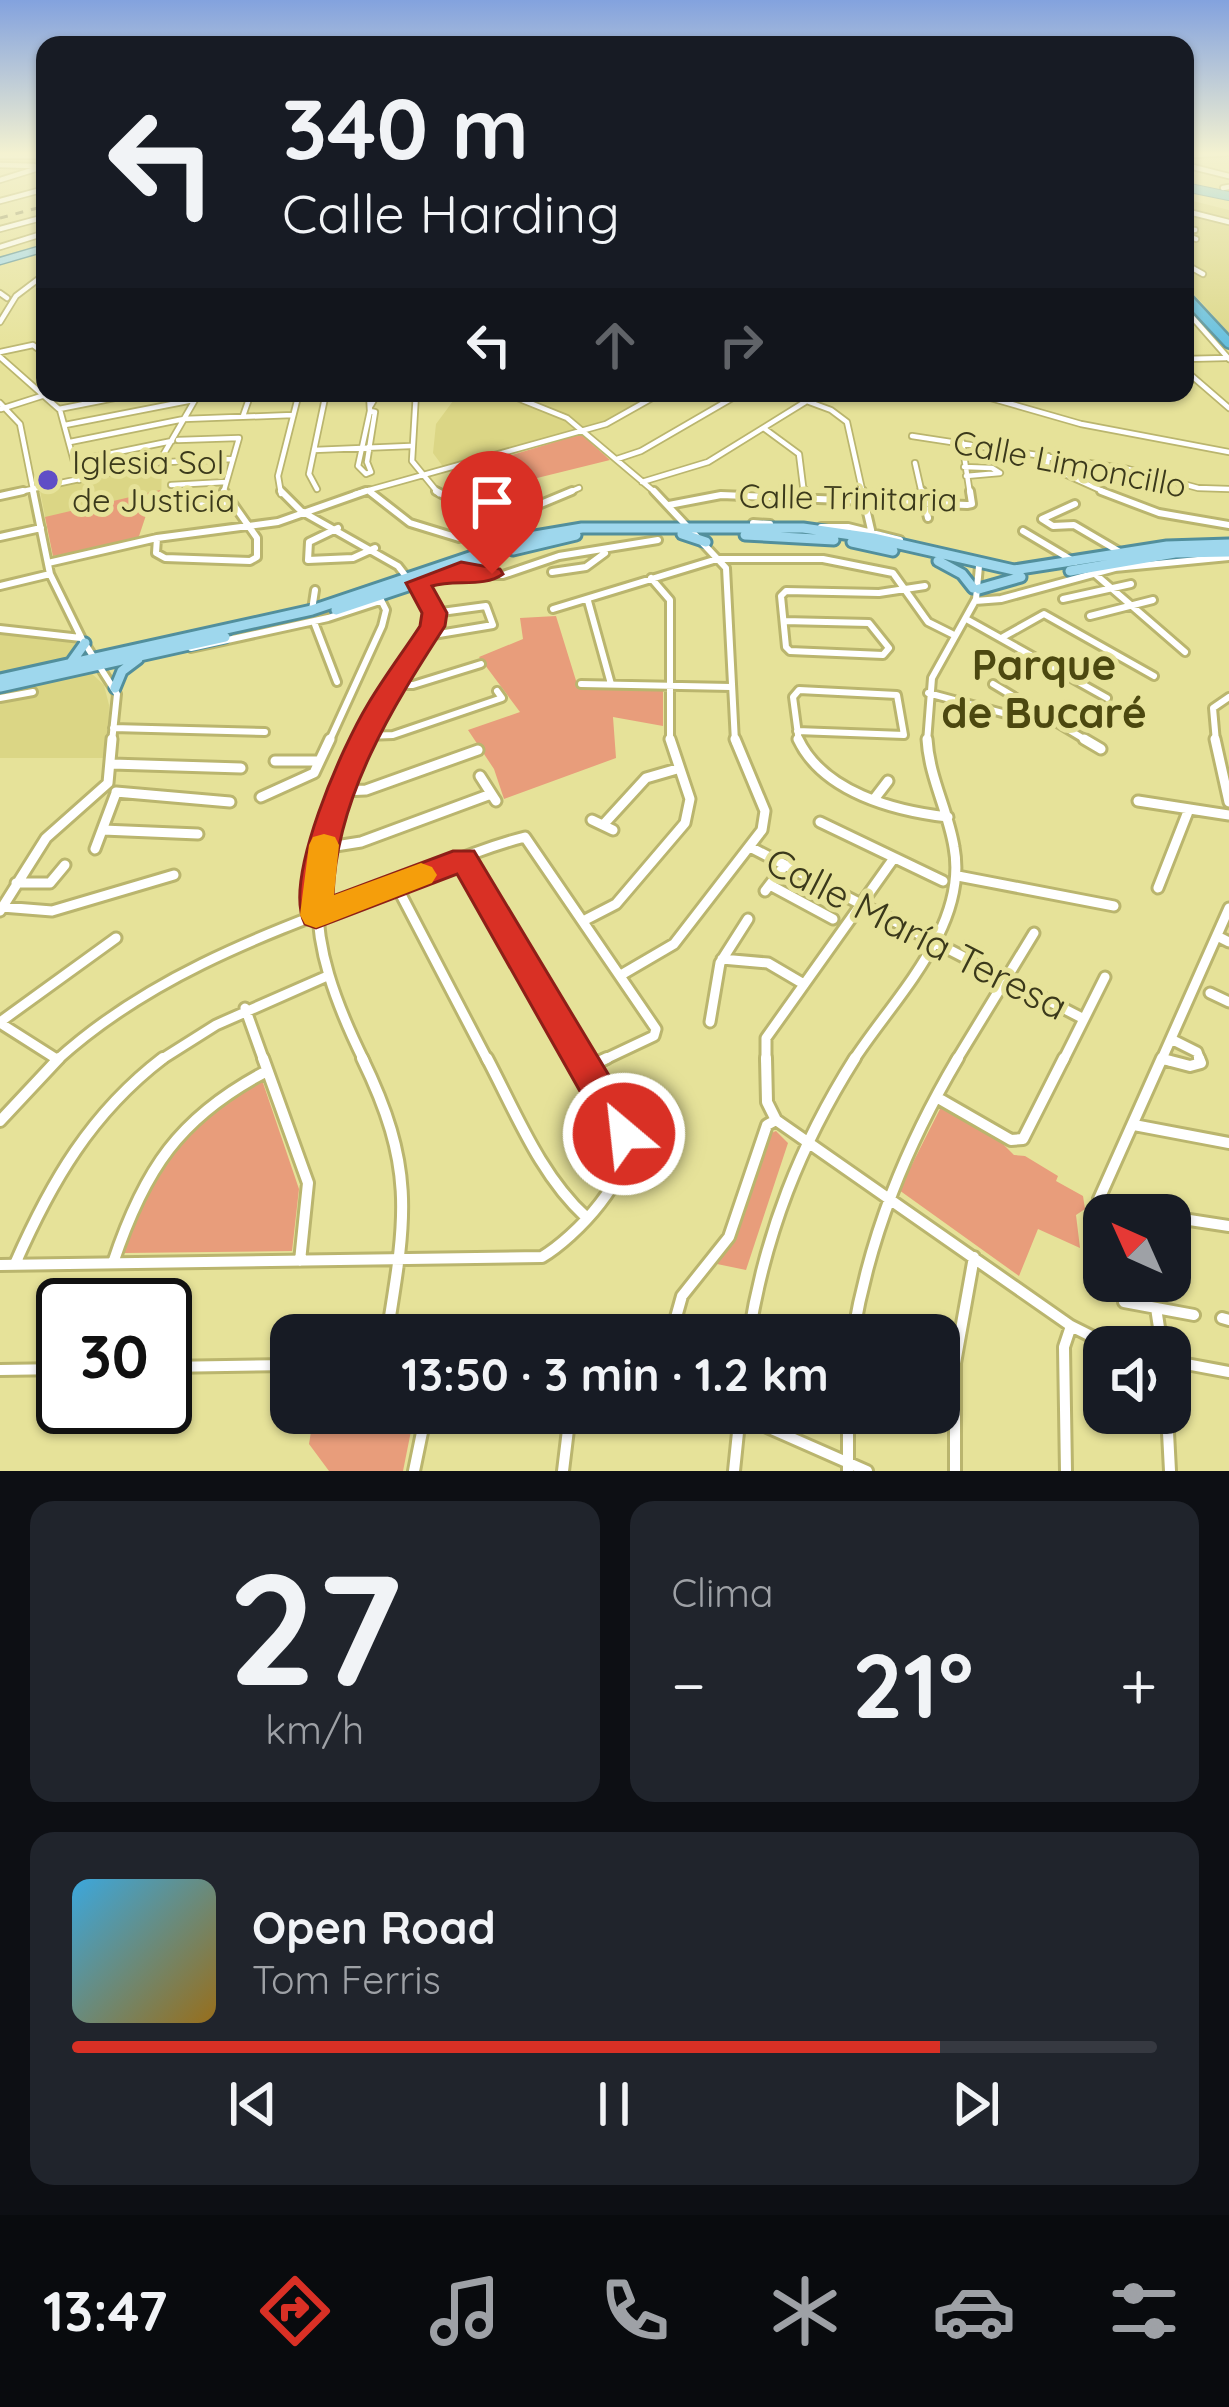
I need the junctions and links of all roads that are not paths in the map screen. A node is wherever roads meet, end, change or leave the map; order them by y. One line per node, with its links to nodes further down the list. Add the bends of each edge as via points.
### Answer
1 (31, 221): 2 (street)
2 (0, 229)
3 (36, 235): 4 (street)
4 (2, 244): 6 (street)
5 (36, 251): 6 (main road)
6 (22, 255): 7 (main road)
7 (0, 261)
8 (1194, 269): 9 (street)
9 (1203, 274)
10 (36, 281): 15 (street)
11 (0, 293): 12 (street)
12 (7, 298)
13 (1194, 311): 18 (highway)
14 (1194, 311): 18 (highway)
15 (3, 312): 16 (street)
16 (0, 322)
17 (36, 347): 19 (street)
18 (1229, 349): 20 (street)
19 (0, 355): 22 (street)
20 (1194, 357)
21 (1194, 378): 41 (street)
22 (36, 384)
23 (36, 397): 40 (street)
24 (54, 402): 42 (street)
25 (94, 402): 42 (street)
26 (170, 402): 46 (street)
27 (194, 402): 45 (street)
28 (248, 402): 44 (street)
29 (297, 402): 43 (street)
30 (324, 402): 55 (street)
31 (371, 402): 54 (street)
32 (415, 402): 53 (street)
33 (529, 402): 48 (street)
34 (643, 402): 48 (street)
35 (726, 402): 59 (street)
36 (805, 402): 47 (street)
37 (809, 402): 76 (street, via 848,422)
38 (1004, 402): 39 (street)
39 (1007, 403): 56 (street)
40 (2, 407): 70 (street, via 20,424)
41 (1229, 408)
42 (59, 409): 46 (street)
43 (293, 415): 44 (street); 83 (street, via 277,482)
44 (243, 416): 45 (street)
45 (184, 419): 50 (street); 51 (street)
46 (65, 425): 51 (street)
47 (764, 428): 67 (street, via 708,462); 75 (street, via 799,454)
48 (583, 431): 59 (street); 62 (street)
49 (912, 436): 52 (street, Calle Limoncillo)
50 (175, 440): 58 (street, via 239,438); 60 (street); 61 (street)
51 (70, 442): 60 (street)
52 (962, 442): 57 (street, Calle Limoncillo); 78 (street, Calle Trinitaria, via 972,504)
53 (410, 446): 54 (street); 64 (street)
54 (364, 448): 55 (street)
55 (314, 450): 71 (street, via 309,474)
56 (1229, 452)
57 (1048, 456): 72 (street, Calle Limoncillo); 88 (street, via 1053,472 1159,513)
58 (233, 459): 61 (street); 66 (street)
59 (615, 460): 67 (street)
60 (74, 461): 65 (street)
61 (163, 462): 65 (street)
62 (476, 463): 64 (street); 80 (street, via 494,484)
63 (915, 463): 78 (street)
64 (424, 477): 73 (street); 86 (street, via 441,497)
65 (79, 480): 70 (street)
66 (226, 482): 68 (street); 77 (street)
67 (640, 482): 81 (street)
68 (171, 485)
69 (579, 488): 80 (street)
70 (34, 489): 74 (street); 90 (street)
71 (317, 489)
72 (1229, 489)
73 (368, 491): 83 (street); 86 (street, via 446,538)
74 (0, 496)
75 (805, 498): 76 (street, Calle Trinitaria); 81 (street, Calle Trinitaria, via 721,495)
76 (866, 501): 78 (street, Calle Trinitaria); 95 (street)
77 (227, 503): 82 (street); 92 (street)
78 (923, 503): 85 (street)
79 (1075, 504): 102 (street, via 1042,519 1074,525)
80 (540, 506): 86 (street)
81 (667, 506): 84 (street)
82 (161, 509)
83 (304, 511): 91 (street); 92 (street)
84 (680, 517): 89 (main road); 94 (street)
85 (928, 518)
86 (497, 523)
87 (753, 523): 95 (street)
88 (1229, 525)
89 (667, 527): 94 (main road); 114 (main road, via 562,530)
90 (41, 528): 96 (street); 105 (street)
91 (338, 528): 99 (street); 99 (street, via 309,542 309,560)
92 (249, 529): 97 (street); 97 (street, via 259,547 250,561 165,558 156,553)
93 (1023, 531): 106 (street)
94 (694, 534): 95 (main road, via 803,528); 103 (main road, via 800,536); 104 (street); 107 (main road, via 568,536)
95 (873, 535): 103 (street); 108 (main road)
96 (0, 537)
97 (157, 538): 105 (street)
98 (658, 540): 101 (street)
99 (376, 548): 114 (street)
100 (1229, 551): 102 (main road, via 1167,546); 110 (street); 112 (main road)
101 (605, 553): 107 (street, via 566,554 507,574); 109 (street, via 586,567)
102 (1121, 553): 106 (main road)
103 (940, 557): 108 (main road); 118 (main road)
104 (723, 559): 113 (street); 121 (street, via 878,567); 153 (street)
105 (48, 563): 111 (street)
106 (1076, 563): 108 (main road)
107 (461, 569): 114 (main road)
108 (978, 570): 112 (main road); 118 (street)
109 (552, 572)
110 (1094, 573): 119 (street); 126 (street, via 998,602)
111 (50, 574): 116 (street); 138 (street)
112 (1022, 577): 118 (main road)
113 (651, 578): 127 (street); 152 (street, via 670,601)
114 (416, 580): 123 (main road); 129 (street); 130 (main road)
115 (1132, 584): 119 (street)
116 (0, 586)
117 (925, 586): 121 (street)
118 (976, 588): 126 (street)
119 (1112, 588): 124 (street); 128 (street)
120 (315, 590): 130 (street)
121 (905, 590): 133 (street, via 786,591); 135 (street, via 928,622)
122 (549, 593): 127 (street, via 553,611)
123 (380, 598): 130 (street); 139 (main road); 168 (street, via 386,610 379,635)
124 (1063, 599)
125 (1154, 600): 128 (street)
126 (974, 601): 132 (street)
127 (588, 602): 150 (street)
128 (1131, 606): 131 (street); 140 (street)
129 (434, 613): 136 (street); 136 (street, via 486,606 493,626)
130 (313, 616): 139 (street); 142 (main road); 146 (street)
131 (1090, 616)
132 (968, 620): 135 (street); 137 (street)
133 (784, 621): 133 (street, via 869,623 889,652 790,652)
134 (0, 629): 138 (street)
135 (952, 634): 157 (street)
136 (427, 636): 151 (street)
137 (1003, 637): 145 (street, via 1044,614); 160 (street)
138 (84, 641): 142 (street); 143 (main road)
139 (183, 647): 141 (main road)
140 (1185, 652)
141 (145, 656): 142 (main road); 154 (main road, via 122,671)
142 (99, 661): 143 (main road); 147 (main road); 154 (street)
143 (70, 664): 147 (main road)
144 (481, 664): 151 (street)
145 (1154, 676)
146 (337, 682)
147 (0, 683)
148 (993, 683): 161 (street)
149 (581, 684): 150 (street)
150 (610, 684): 152 (street)
151 (392, 685): 165 (street)
152 (670, 686): 153 (street); 172 (street)
153 (731, 687): 190 (street, via 735,747 765,811)
154 (115, 688): 162 (street)
155 (497, 691): 165 (street, via 502,698 393,735)
156 (33, 692): 159 (street)
157 (928, 693): 161 (street, via 1021,718); 185 (street, via 929,759)
158 (1229, 697): 182 (street, via 1214,708 1212,724)
159 (0, 698)
160 (1107, 698)
161 (1037, 710): 166 (street)
162 (113, 728): 164 (street); 170 (street)
163 (797, 730): 163 (street, via 800,690 897,695 904,735); 179 (street, via 817,770)
164 (266, 732)
165 (366, 736): 176 (street)
166 (1101, 748)
167 (478, 751): 176 (street)
168 (318, 760): 169 (street); 178 (street, via 304,782)
169 (275, 761)
170 (112, 764): 171 (street); 175 (street)
171 (241, 768)
172 (676, 769): 187 (street, via 646,778); 210 (street, via 690,800 686,823 616,904)
173 (480, 776): 191 (street, via 494,797)
174 (887, 781): 179 (street)
175 (105, 787): 177 (street); 200 (street, via 55,827)
176 (343, 791): 191 (street)
177 (116, 792): 181 (street); 188 (street)
178 (261, 797)
179 (875, 798): 185 (street, via 918,816)
180 (1138, 801): 183 (street)
181 (230, 802)
182 (1229, 802)
183 (1189, 809): 184 (street); 202 (street)
184 (1229, 815)
185 (948, 817): 198 (street)
186 (820, 822): 193 (street)
187 (603, 825)
188 (103, 830): 189 (street); 192 (street)
189 (198, 834)
190 (750, 847): 196 (street, Calle María Teresa); 218 (street, via 674,944)
191 (323, 848): 207 (street)
192 (95, 849)
193 (894, 858): 199 (street); 203 (street)
194 (464, 859): 201 (street); 210 (street, via 525,837); 232 (street)
195 (65, 865): 200 (street, via 50,884)
196 (785, 865): 203 (street, Calle María Teresa); 209 (street, via 767,888)
197 (174, 874): 206 (street, via 52,911)
198 (958, 876): 204 (street); 215 (street)
199 (943, 881)
200 (16, 883): 206 (street)
201 (396, 885): 207 (street); 242 (street, via 543,1165)
202 (1158, 888)
203 (861, 904): 215 (street, Calle María Teresa); 222 (street)
204 (1114, 906)
205 (1229, 908): 211 (street)
206 (1, 909)
207 (316, 915): 220 (street); 230 (street, via 169,975)
208 (748, 919): 217 (street)
209 (833, 919)
210 (585, 920): 218 (street)
211 (1226, 925): 213 (street)
212 (1034, 933): 221 (street)
213 (1217, 936): 216 (street); 223 (street)
214 (116, 938): 227 (street)
215 (932, 941): 221 (street, Calle María Teresa); 238 (street)
216 (1229, 942)
217 (722, 959): 222 (street, via 767,963); 228 (street)
218 (621, 975): 232 (street, via 655,1025 654,1036)
219 (1105, 976): 226 (street)
220 (325, 977): 225 (street); 247 (street, via 402,1163)
221 (1006, 980): 226 (street, Calle María Teresa); 234 (street)
222 (802, 982): 235 (street, via 766,1038 767,1102)
223 (1200, 988): 224 (street); 229 (street)
224 (1229, 1002)
225 (245, 1008): 233 (street); 248 (street, via 160,1055 110,1101 54,1177)
226 (1084, 1019): 234 (street, via 1025,1136 1011,1140)
227 (0, 1022): 230 (street)
228 (710, 1022)
229 (1171, 1039): 231 (street); 231 (street, via 1197,1052 1201,1063)
230 (56, 1058): 236 (street)
231 (1163, 1059): 237 (street)
232 (588, 1067): 242 (street, via 628,1148 621,1173)
233 (267, 1071): 246 (street, via 308,1184); 249 (street, via 204,1109 170,1143 133,1201)
234 (938, 1098): 240 (street)
235 (776, 1120): 238 (street); 254 (street, via 767,1125 729,1237)
236 (0, 1121)
237 (1135, 1124): 239 (street); 241 (street)
238 (804, 1142): 240 (street); 255 (street, via 775,1218)
239 (1229, 1144)
240 (886, 1194): 245 (street); 256 (street)
241 (1101, 1194)
242 (586, 1217): 247 (street, via 542,1257)
243 (1191, 1220): 244 (street)
244 (1229, 1226)
245 (974, 1257): 258 (street); 278 (street, via 955,1348)
246 (300, 1261): 247 (street); 249 (street)
247 (398, 1261): 253 (street)
248 (16, 1264): 249 (street); 250 (street)
249 (113, 1264)
250 (0, 1265)
251 (1124, 1302): 252 (street)
252 (1156, 1307): 257 (street); 259 (street)
253 (390, 1314)
254 (676, 1314)
255 (754, 1314)
256 (857, 1314)
257 (1194, 1315)
258 (1071, 1326): 260 (street); 279 (street, via 1064,1347)
259 (1159, 1326)
260 (1083, 1332)
261 (270, 1365): 263 (street)
262 (1191, 1365): 266 (street)
263 (192, 1367)
264 (36, 1369): 265 (street)
265 (0, 1370)
266 (1229, 1372)
267 (422, 1434): 274 (street)
268 (567, 1434): 275 (street)
269 (737, 1434): 276 (street)
270 (781, 1434): 273 (street)
271 (848, 1434): 273 (street)
272 (1168, 1434): 280 (street)
273 (849, 1467): 277 (street)
274 (414, 1471)
275 (563, 1471)
276 (734, 1471)
277 (867, 1471)
278 (955, 1471)
279 (1066, 1471)
280 (1170, 1471)

